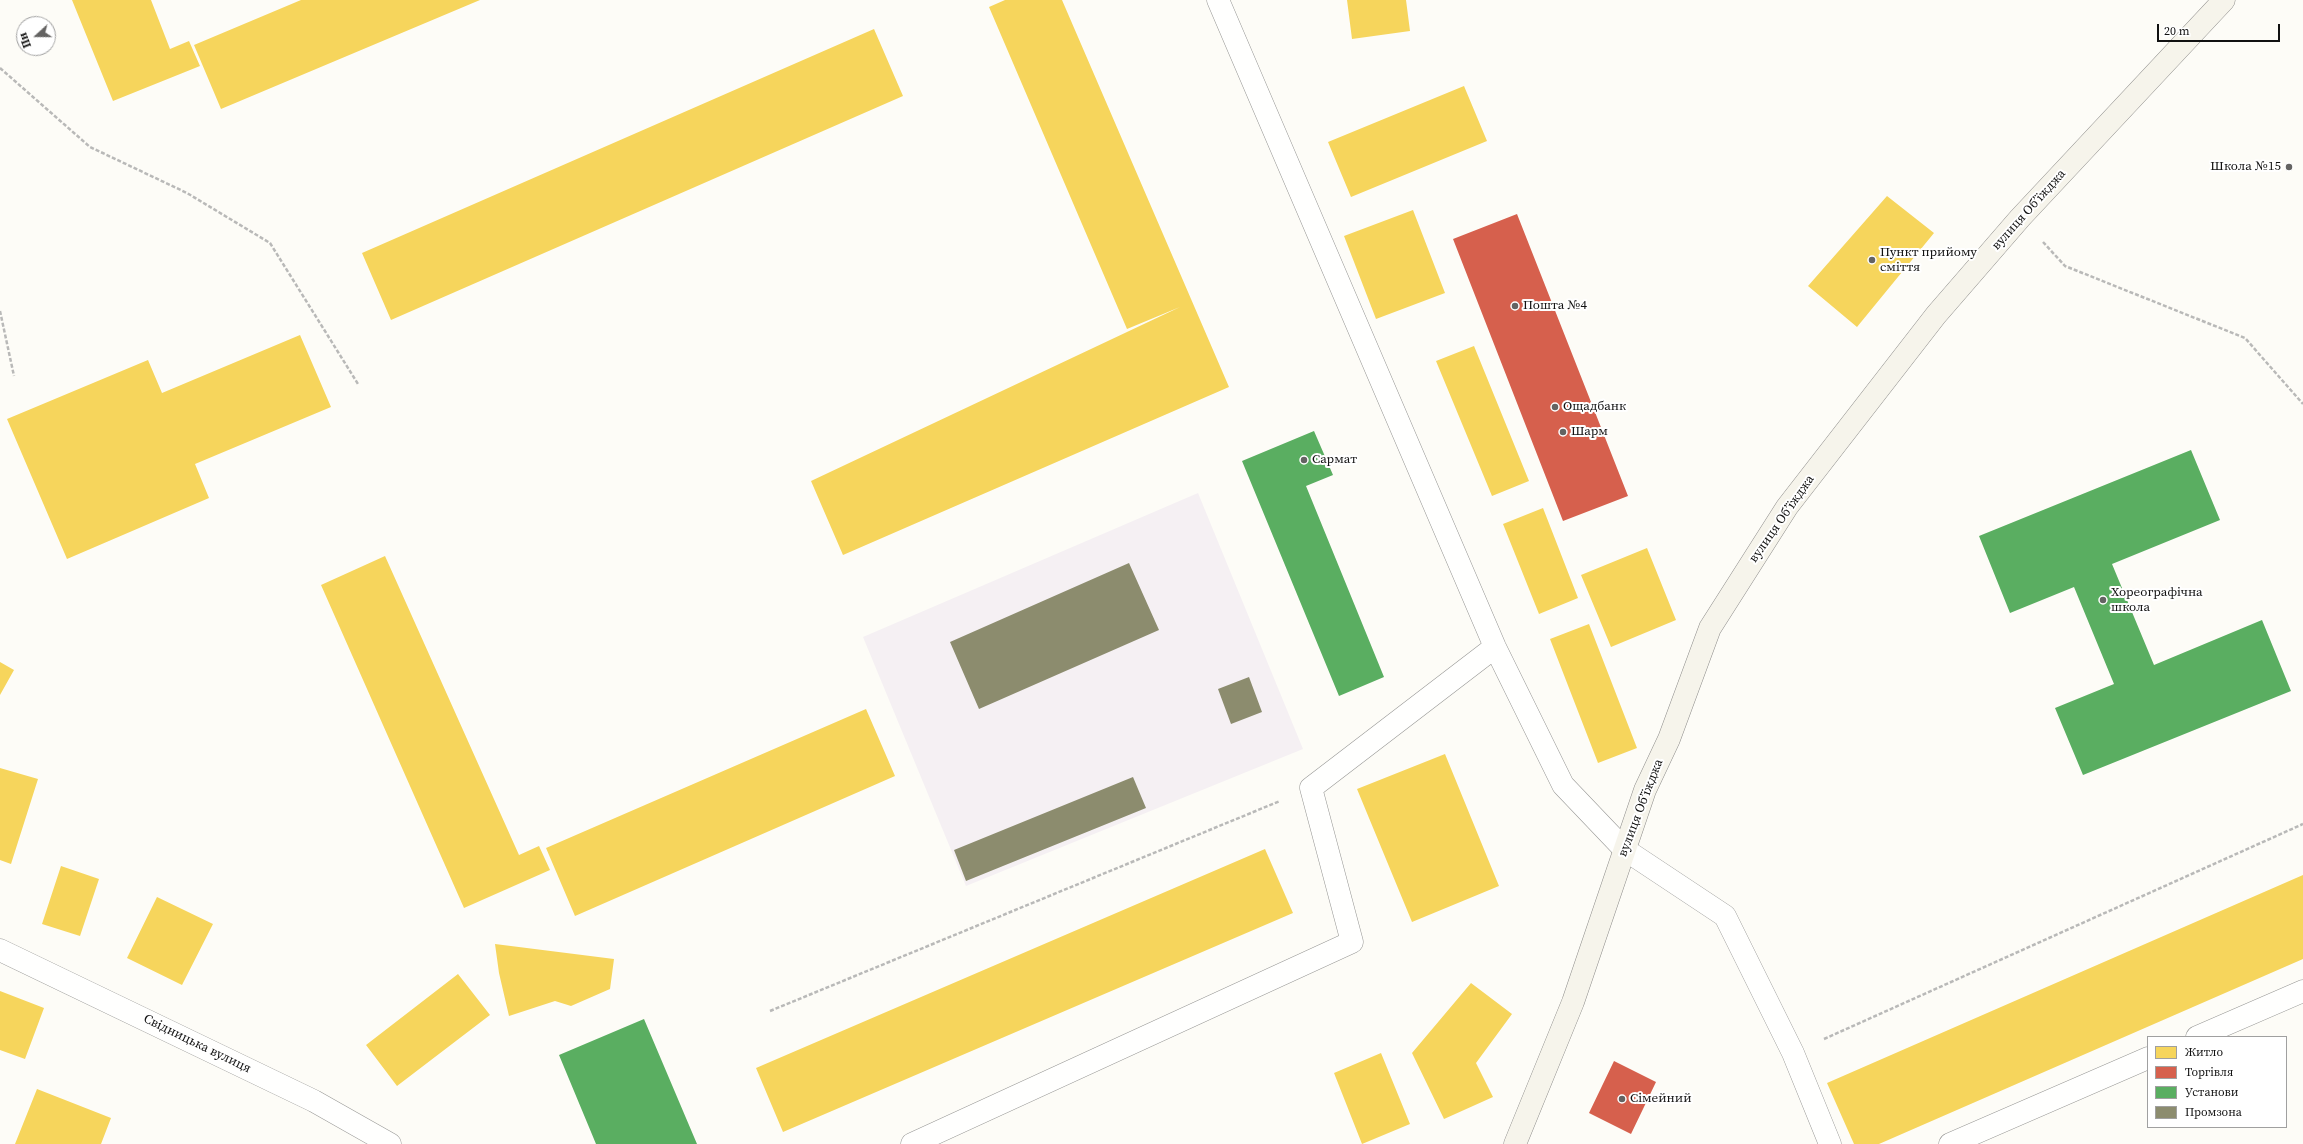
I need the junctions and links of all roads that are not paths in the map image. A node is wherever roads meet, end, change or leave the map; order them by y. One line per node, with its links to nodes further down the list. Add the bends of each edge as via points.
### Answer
1 (1218, 0): 3 (street)
2 (2224, 0): 4 (street, вулиця Обʼїжджа, via 2020,218 1936,316 1787,507 1714,621)
3 (1495, 647): 4 (street, via 1563,785); 10 (street, via 1311,788 1352,942)
4 (1624, 849): 11 (street, вулиця Обʼїжджа, via 1573,1002); 12 (street, via 1725,916 1793,1053)
5 (0, 950): 9 (street, Свідницька вулиця, via 314,1101)
6 (2303, 991): 7 (street)
7 (2199, 1036)
8 (2147, 1058): 13 (street)
9 (390, 1144)
10 (912, 1144)
11 (1515, 1144)
12 (1830, 1144)
13 (1950, 1144)

